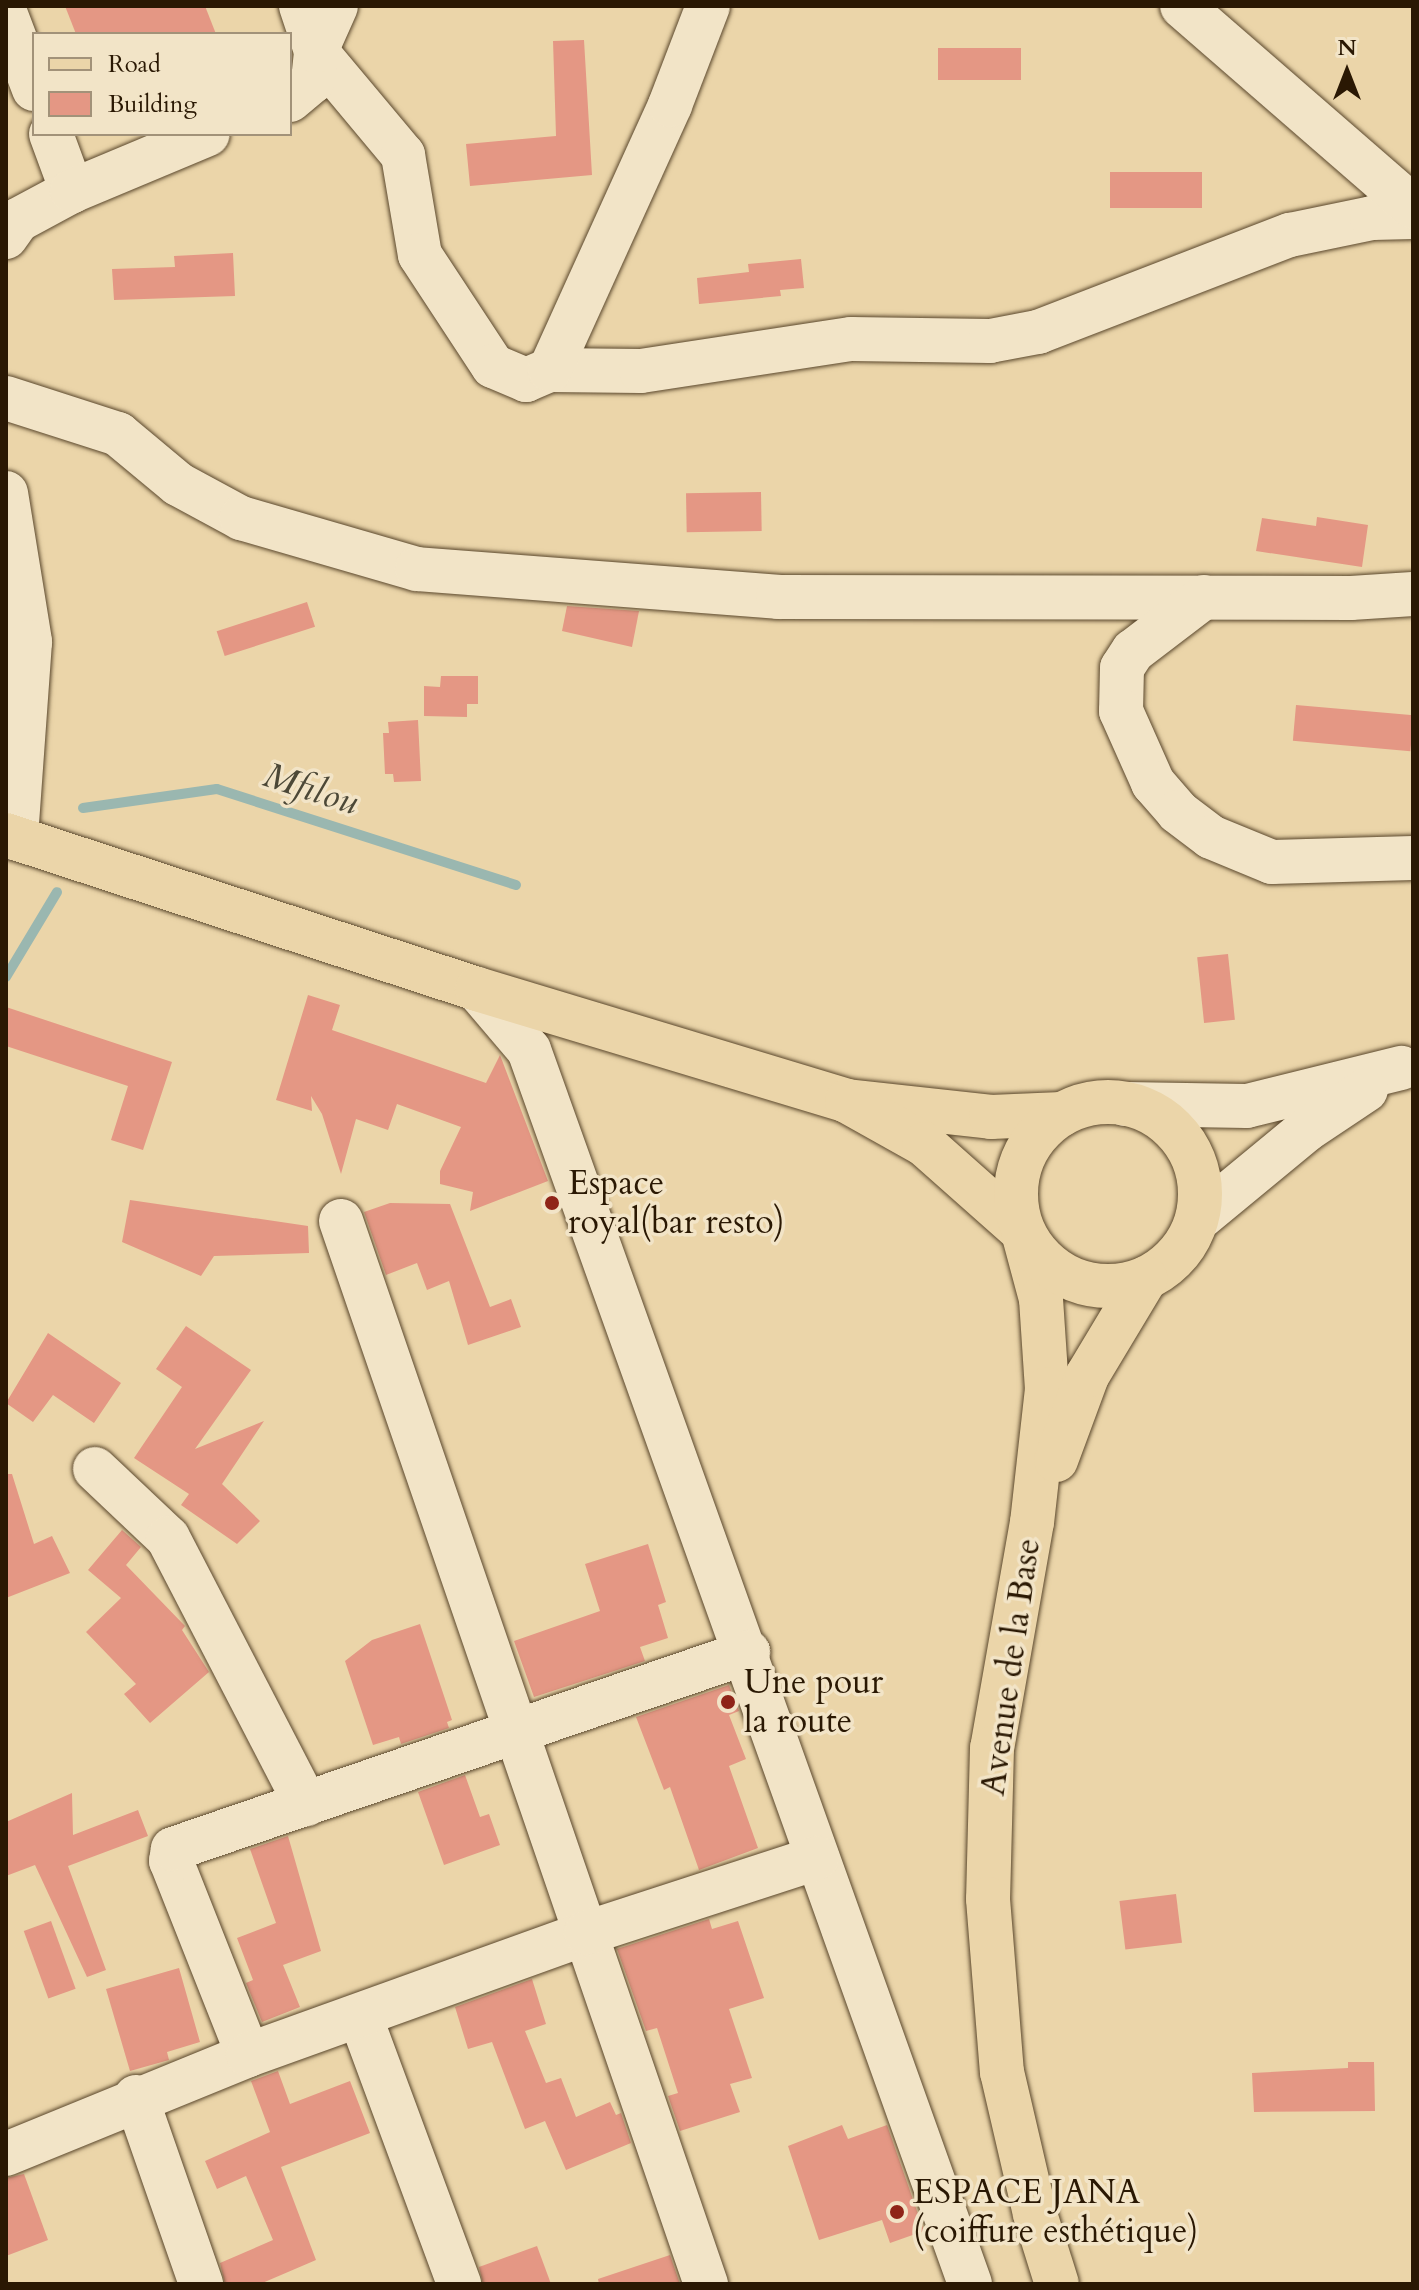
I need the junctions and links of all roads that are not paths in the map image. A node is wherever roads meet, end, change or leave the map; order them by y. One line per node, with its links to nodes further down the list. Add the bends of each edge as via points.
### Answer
1 (301, 6): 6 (street)
2 (336, 6): 6 (street)
3 (708, 6): 14 (street, via 670,105)
4 (1182, 6): 12 (street)
5 (6, 15): 7 (street)
6 (316, 51): 8 (street, via 313,81); 14 (street, via 403,155 420,255 493,366 526,380)
7 (32, 84)
8 (292, 98)
9 (52, 136): 11 (street)
10 (203, 136): 11 (street)
11 (72, 191): 13 (street, via 18,220)
12 (1410, 202): 14 (street, via 1372,218 1290,235 1026,334 990,341 851,339 641,371)
13 (6, 237)
14 (550, 370)
15 (6, 398): 18 (street, via 118,434 178,484 241,518 417,569 778,597)
16 (6, 493): 19 (street, via 30,642)
17 (1413, 594): 18 (street)
18 (1204, 597): 20 (street, via 1133,651 1122,668 1121,711 1153,783 1178,812 1211,837 1272,862)
19 (11, 837): 21 (main road)
20 (1413, 858)
21 (477, 989): 23 (main road); 32 (street, via 529,1050)
22 (1407, 1064): 24 (street, via 1247,1106); 26 (street, via 1306,1130)
23 (847, 1101): 25 (main road, via 991,1117); 28 (main road, via 924,1144)
24 (1125, 1104): 25 (main road, via 1093,1104); 26 (main road, via 1154,1114 1178,1133 1194,1159 1201,1189)
25 (1062, 1114): 28 (main road, via 1041,1131 1021,1166 1016,1206)
26 (1197, 1220): 29 (main road, via 1186,1244)
27 (341, 1221): 33 (street)
28 (1023, 1232): 29 (main road, via 1039,1256 1062,1274 1089,1285 1118,1286); 31 (main road, Avenue de la Base, via 1041,1299 1047,1389)
29 (1146, 1278): 31 (main road, Avenue de la Base, via 1087,1376)
30 (95, 1469): 34 (street, via 168,1538)
31 (1032, 1522): 45 (main road, Avenue de la Base, via 992,1748 988,1899 1002,2072)
32 (748, 1652): 33 (street); 35 (street)
33 (516, 1732): 34 (street); 36 (street)
34 (306, 1804): 38 (street, via 173,1849 171,1861)
35 (817, 1858): 36 (street); 44 (street)
36 (586, 1933): 37 (street); 43 (street)
37 (360, 2016): 38 (street); 42 (street)
38 (248, 2055): 39 (street)
39 (136, 2097): 40 (street); 41 (street)
40 (6, 2154)
41 (201, 2284)
42 (459, 2284)
43 (706, 2284)
44 (970, 2284)
45 (1057, 2284)

